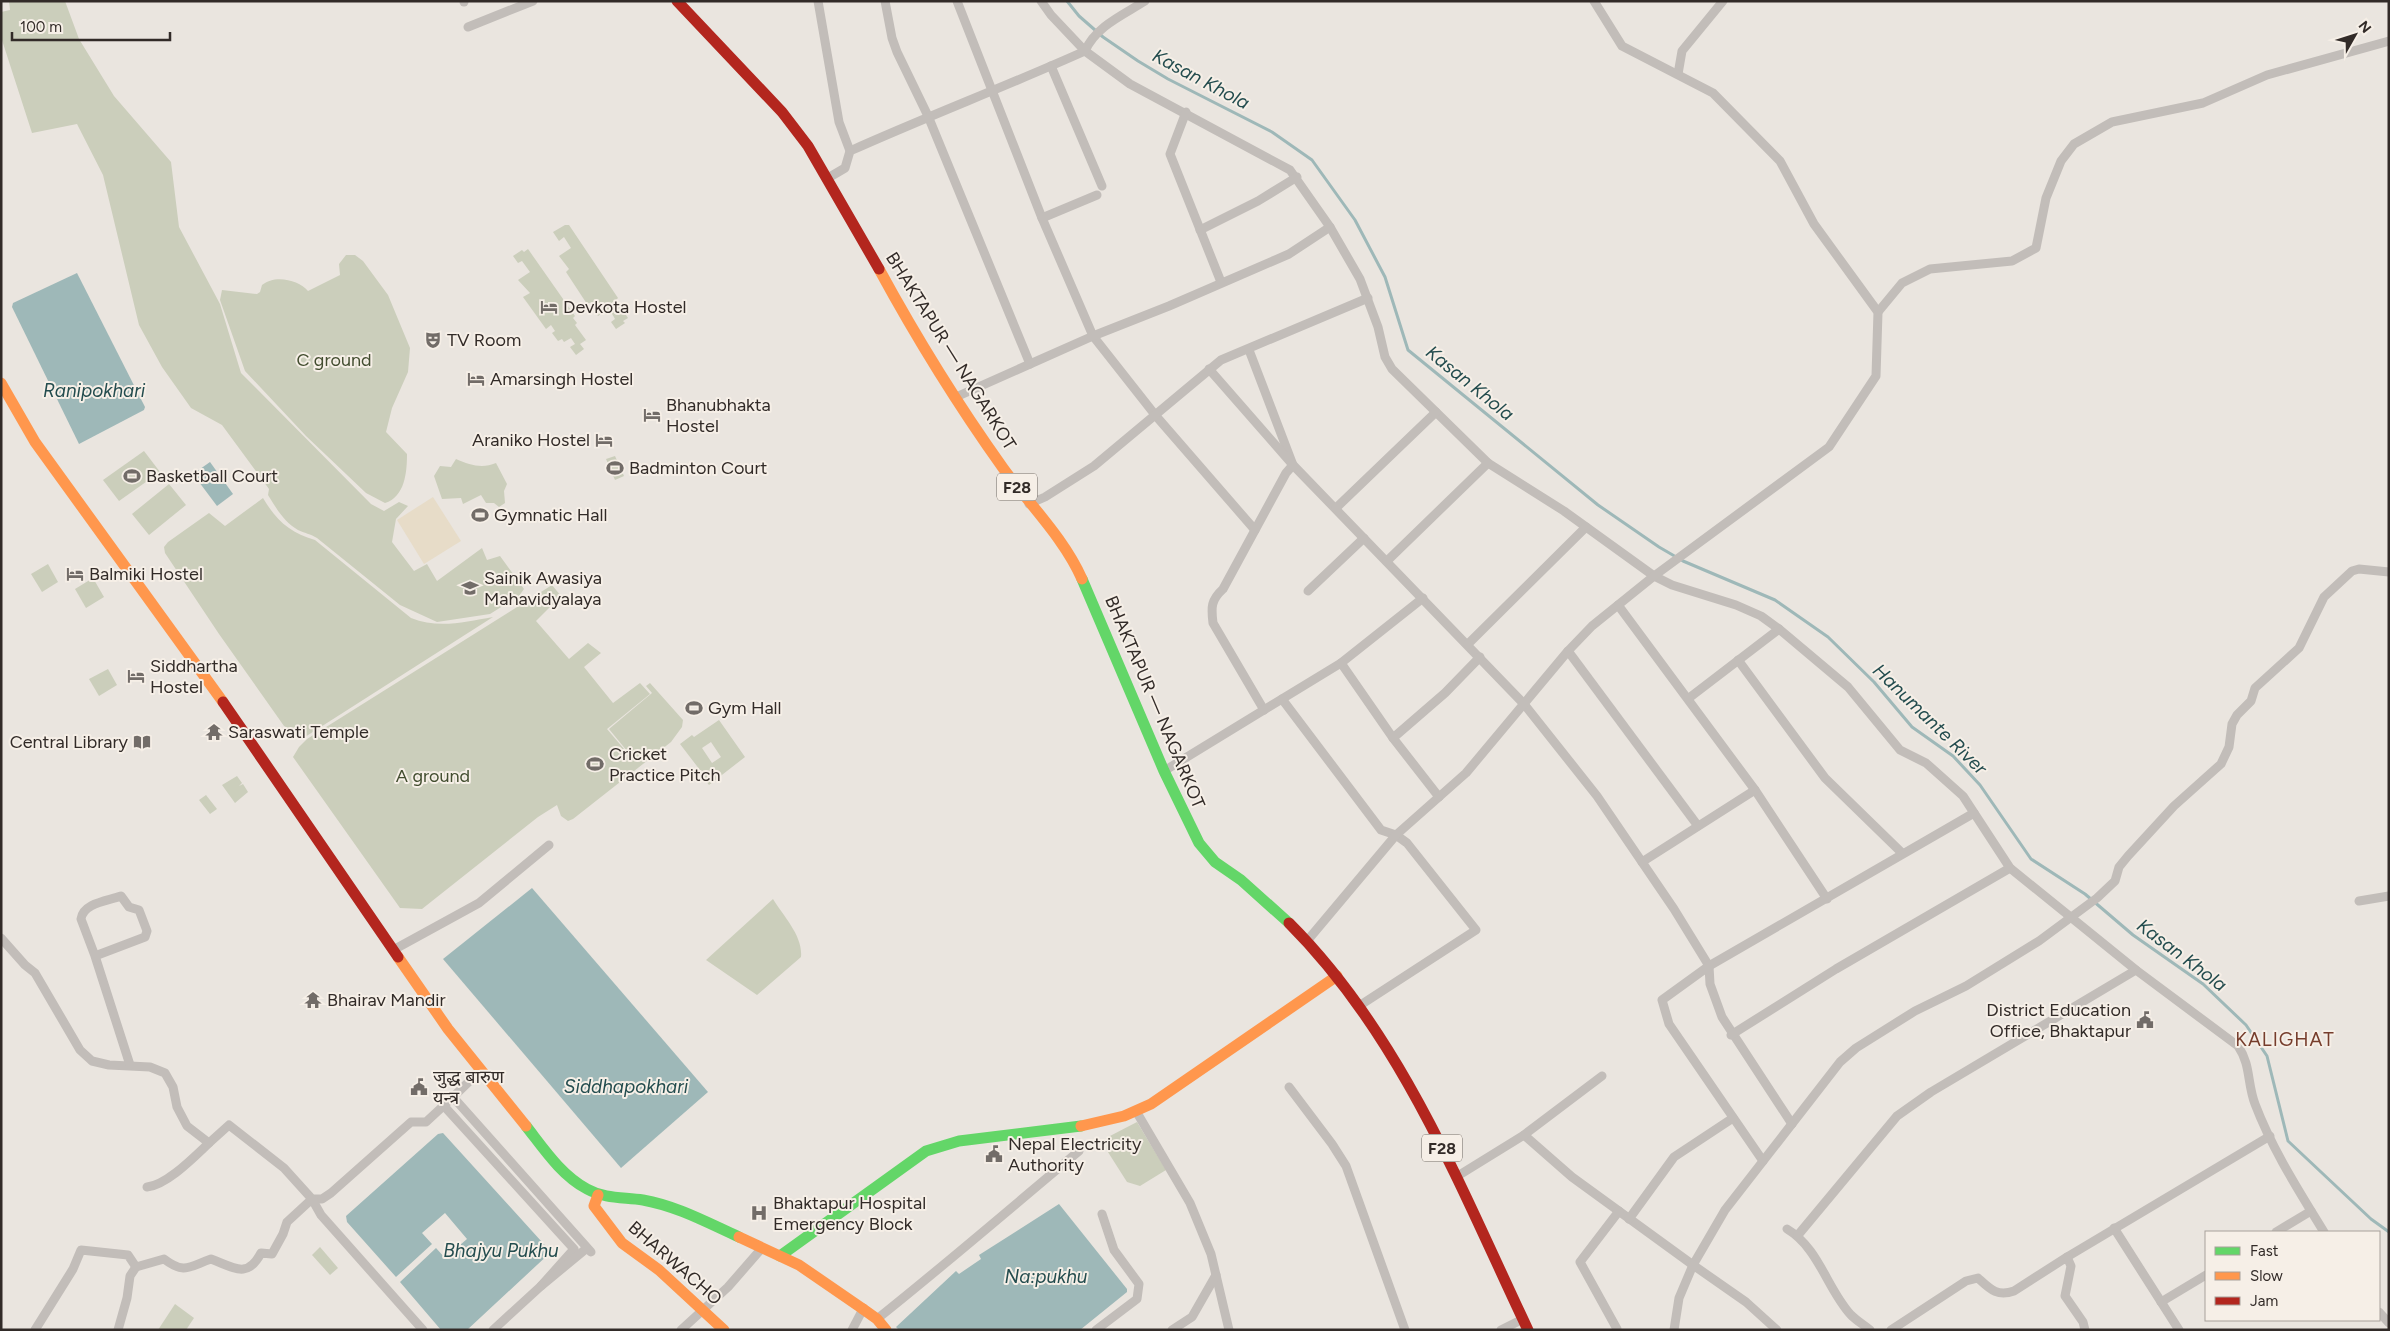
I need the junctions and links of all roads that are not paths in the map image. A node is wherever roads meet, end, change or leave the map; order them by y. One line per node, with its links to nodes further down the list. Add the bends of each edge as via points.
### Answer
1 (533, 1): 10 (street)
2 (677, 1): 20 (main road, BHAKTAPUR — NAGARKOT / F28, via 782,112)
3 (818, 1): 18 (street, via 839,122)
4 (885, 1): 17 (street, via 892,38)
5 (957, 1): 15 (street)
6 (1041, 1): 12 (street)
7 (1145, 1): 12 (street, via 1102,28 1090,40)
8 (1594, 1): 14 (street, via 1622,46)
9 (1723, 1): 14 (street, via 1682,51)
10 (468, 27)
11 (2389, 41): 28 (street, via 2267,75 2203,103 2112,122 2074,144 2061,161 2046,198 2036,248 2012,261 1930,269 1902,283)
12 (1085, 52): 13 (street); 16 (street, via 1130,84)
13 (1051, 66): 15 (street); 21 (street)
14 (1678, 74): 28 (street, via 1713,93 1780,160 1814,224)
15 (992, 93): 17 (street); 23 (street)
16 (1186, 112): 19 (street, via 1281,164); 25 (street, via 1170,154)
17 (928, 116): 18 (street); 31 (street)
18 (850, 151): 20 (street, via 845,168)
19 (1297, 177): 24 (street); 25 (street, via 1258,202)
20 (828, 178): 34 (main road, BHAKTAPUR — NAGARKOT / F28, via 900,308)
21 (1102, 186)
22 (1097, 195): 23 (street)
23 (1042, 218): 29 (street)
24 (1330, 227): 26 (street, via 1289,254); 27 (street)
25 (1200, 230): 26 (street)
26 (1221, 282): 29 (street)
27 (1368, 298): 30 (street); 35 (street, via 1385,357 1392,369)
28 (1878, 312): 46 (street, via 1876,376 1829,446)
29 (1093, 336): 31 (street); 36 (street)
30 (1249, 350): 32 (street, via 1221,360); 38 (street)
31 (1030, 364): 34 (street)
32 (1209, 369): 36 (street); 38 (street)
33 (1, 383): 77 (main road, via 35,442 258,751)
34 (956, 397): 39 (main road, BHAKTAPUR — NAGARKOT / F28)
35 (1436, 412): 37 (street); 40 (street)
36 (1156, 416): 39 (street, via 1094,466); 42 (street)
37 (1488, 462): 41 (street); 44 (street)
38 (1293, 465): 40 (street); 42 (street)
39 (1030, 504): 61 (main road, BHAKTAPUR — NAGARKOT / F28, via 1078,570)
40 (1336, 508): 43 (street)
41 (1586, 527): 46 (street); 51 (street)
42 (1255, 530): 59 (street, via 1211,606 1214,623)
43 (1364, 538): 44 (street); 47 (street)
44 (1387, 561): 48 (street)
45 (2389, 572): 74 (street, via 2359,569 2324,597 2300,648 2255,688 2251,702 2237,715 2232,724 2229,748 2221,764 2174,806 2119,867 2114,881)
46 (1654, 576): 49 (street); 50 (street, via 1736,605 1761,616)
47 (1308, 591)
48 (1423, 598): 51 (street); 55 (street)
49 (1618, 605): 52 (street); 56 (street)
50 (1779, 629): 54 (street); 64 (street, via 1848,687 1900,750 1926,763 1954,786)
51 (1468, 644): 53 (street)
52 (1568, 651): 58 (street); 65 (street)
53 (1480, 657): 58 (street); 60 (street)
54 (1738, 660): 56 (street); 68 (street, via 1825,778)
55 (1341, 663): 57 (street); 60 (street)
56 (1689, 698): 62 (street)
57 (1282, 699): 59 (street); 66 (street, via 1381,830)
58 (1524, 704): 63 (street, via 1466,773); 69 (street, via 1597,796)
59 (1264, 710): 61 (street)
60 (1393, 738): 63 (street)
61 (1164, 771): 76 (main road, BHAKTAPUR — NAGARKOT / F28, via 1204,851 1277,911)
62 (1755, 790): 65 (street); 72 (street)
63 (1438, 797): 66 (street)
64 (1974, 813): 68 (street); 70 (street)
65 (1698, 826): 69 (street)
66 (1396, 835): 76 (street); 82 (street, via 1407,844 1476,930)
67 (549, 845): 77 (street, via 479,903)
68 (1902, 853): 72 (street)
69 (1642, 862): 79 (street)
70 (2010, 868): 74 (street); 83 (street, via 1836,969)
71 (2389, 896): 73 (street)
72 (1827, 899): 79 (street)
73 (2359, 901)
74 (2073, 918): 80 (street); 92 (street, via 1966,986 1915,1011 1856,1048 1840,1062)
75 (1, 938): 84 (street, via 35,973 80,1050 92,1061)
76 (1307, 941): 81 (main road, BHAKTAPUR — NAGARKOT / F28)
77 (395, 949): 85 (main road)
78 (95, 956): 78 (street, via 81,919 82,913 87,908 121,896 129,907 139,910 147,931 145,937); 84 (street)
79 (1709, 966): 83 (street, via 1710,984); 91 (street, via 1662,1000 1668,1024)
80 (2136, 970): 94 (street, via 2238,1046 2246,1058 2254,1102); 110 (street, via 1931,1092 1897,1116)
81 (1337, 976): 82 (main road, F28); 90 (main road, via 1215,1062)
82 (1359, 1006): 98 (main road, F28, via 1408,1082)
83 (1731, 1035): 92 (street)
84 (130, 1065): 95 (street, via 150,1067 165,1073 187,1126)
85 (480, 1071): 88 (street); 100 (main road, via 565,1173)
86 (1602, 1076): 93 (street)
87 (1289, 1087): 138 (street, via 1346,1166)
88 (453, 1097): 89 (street); 118 (street, via 589,1250)
89 (444, 1106): 101 (street, via 426,1122 410,1122 331,1194 322,1199); 118 (street, via 574,1249)
90 (1136, 1111): 112 (main road, via 1087,1125 959,1142 926,1151); 116 (street, via 1190,1203)
91 (1733, 1118): 97 (street); 105 (street, via 1674,1157)
92 (1792, 1124): 97 (street)
93 (1524, 1135): 98 (street); 102 (street, via 1572,1177)
94 (2270, 1136): 103 (street); 106 (street)
95 (209, 1143): 99 (street, via 174,1174); 101 (street, via 229,1125 284,1168)
96 (1079, 1151): 123 (street)
97 (1763, 1161): 114 (street, via 1725,1210)
98 (1456, 1177): 125 (main road, F28)
99 (147, 1187)
100 (598, 1195): 111 (main road, via 642,1200 682,1211); 121 (main road, BHARWACHO, via 594,1206 622,1243 659,1270)
101 (312, 1199): 115 (street, via 286,1222 272,1254 261,1253 254,1267 234,1267 211,1258 186,1269 164,1259); 129 (street, via 320,1215)
102 (1619, 1211): 105 (street); 126 (street, via 1580,1262)
103 (2311, 1211): 108 (street); 109 (street)
104 (1102, 1214): 135 (street, via 1114,1250 1139,1284 1137,1299)
105 (1629, 1218): 114 (street)
106 (2114, 1228): 113 (street); 119 (street)
107 (1787, 1229): 110 (street)
108 (2278, 1231)
109 (2323, 1231)
110 (1798, 1235): 142 (street, via 1852,1316)
111 (762, 1248): 112 (main road); 121 (street)
112 (780, 1256): 120 (main road, via 799,1265)
113 (2067, 1257): 143 (street, via 2004,1294 1992,1292 1978,1278 1966,1281); 144 (street, via 2071,1266 2065,1296)
114 (1693, 1265): 140 (street, via 1679,1298); 141 (street, via 1746,1302)
115 (136, 1267): 127 (street, via 128,1255 81,1250 73,1269); 128 (street, via 130,1276)
116 (1216, 1275): 136 (street, via 1192,1317); 137 (street)
117 (2205, 1276): 119 (street)
118 (541, 1286): 130 (street)
119 (2161, 1302): 145 (street)
120 (863, 1309): 123 (main road); 133 (street)
121 (704, 1310): 131 (street); 132 (main road, BHARWACHO)
122 (2380, 1313): 124 (street)
123 (877, 1319): 134 (main road)
124 (2389, 1323)
125 (1526, 1324): 139 (street)
126 (1618, 1329)
127 (35, 1330)
128 (118, 1330)
129 (423, 1330)
130 (494, 1330)
131 (681, 1330)
132 (724, 1330)
133 (852, 1330)
134 (886, 1330)
135 (1096, 1330)
136 (1172, 1330)
137 (1230, 1330)
138 (1405, 1330)
139 (1501, 1330)
140 (1674, 1330)
141 (1777, 1330)
142 (1870, 1330)
143 (1891, 1330)
144 (2085, 1330)
145 (2179, 1330)

